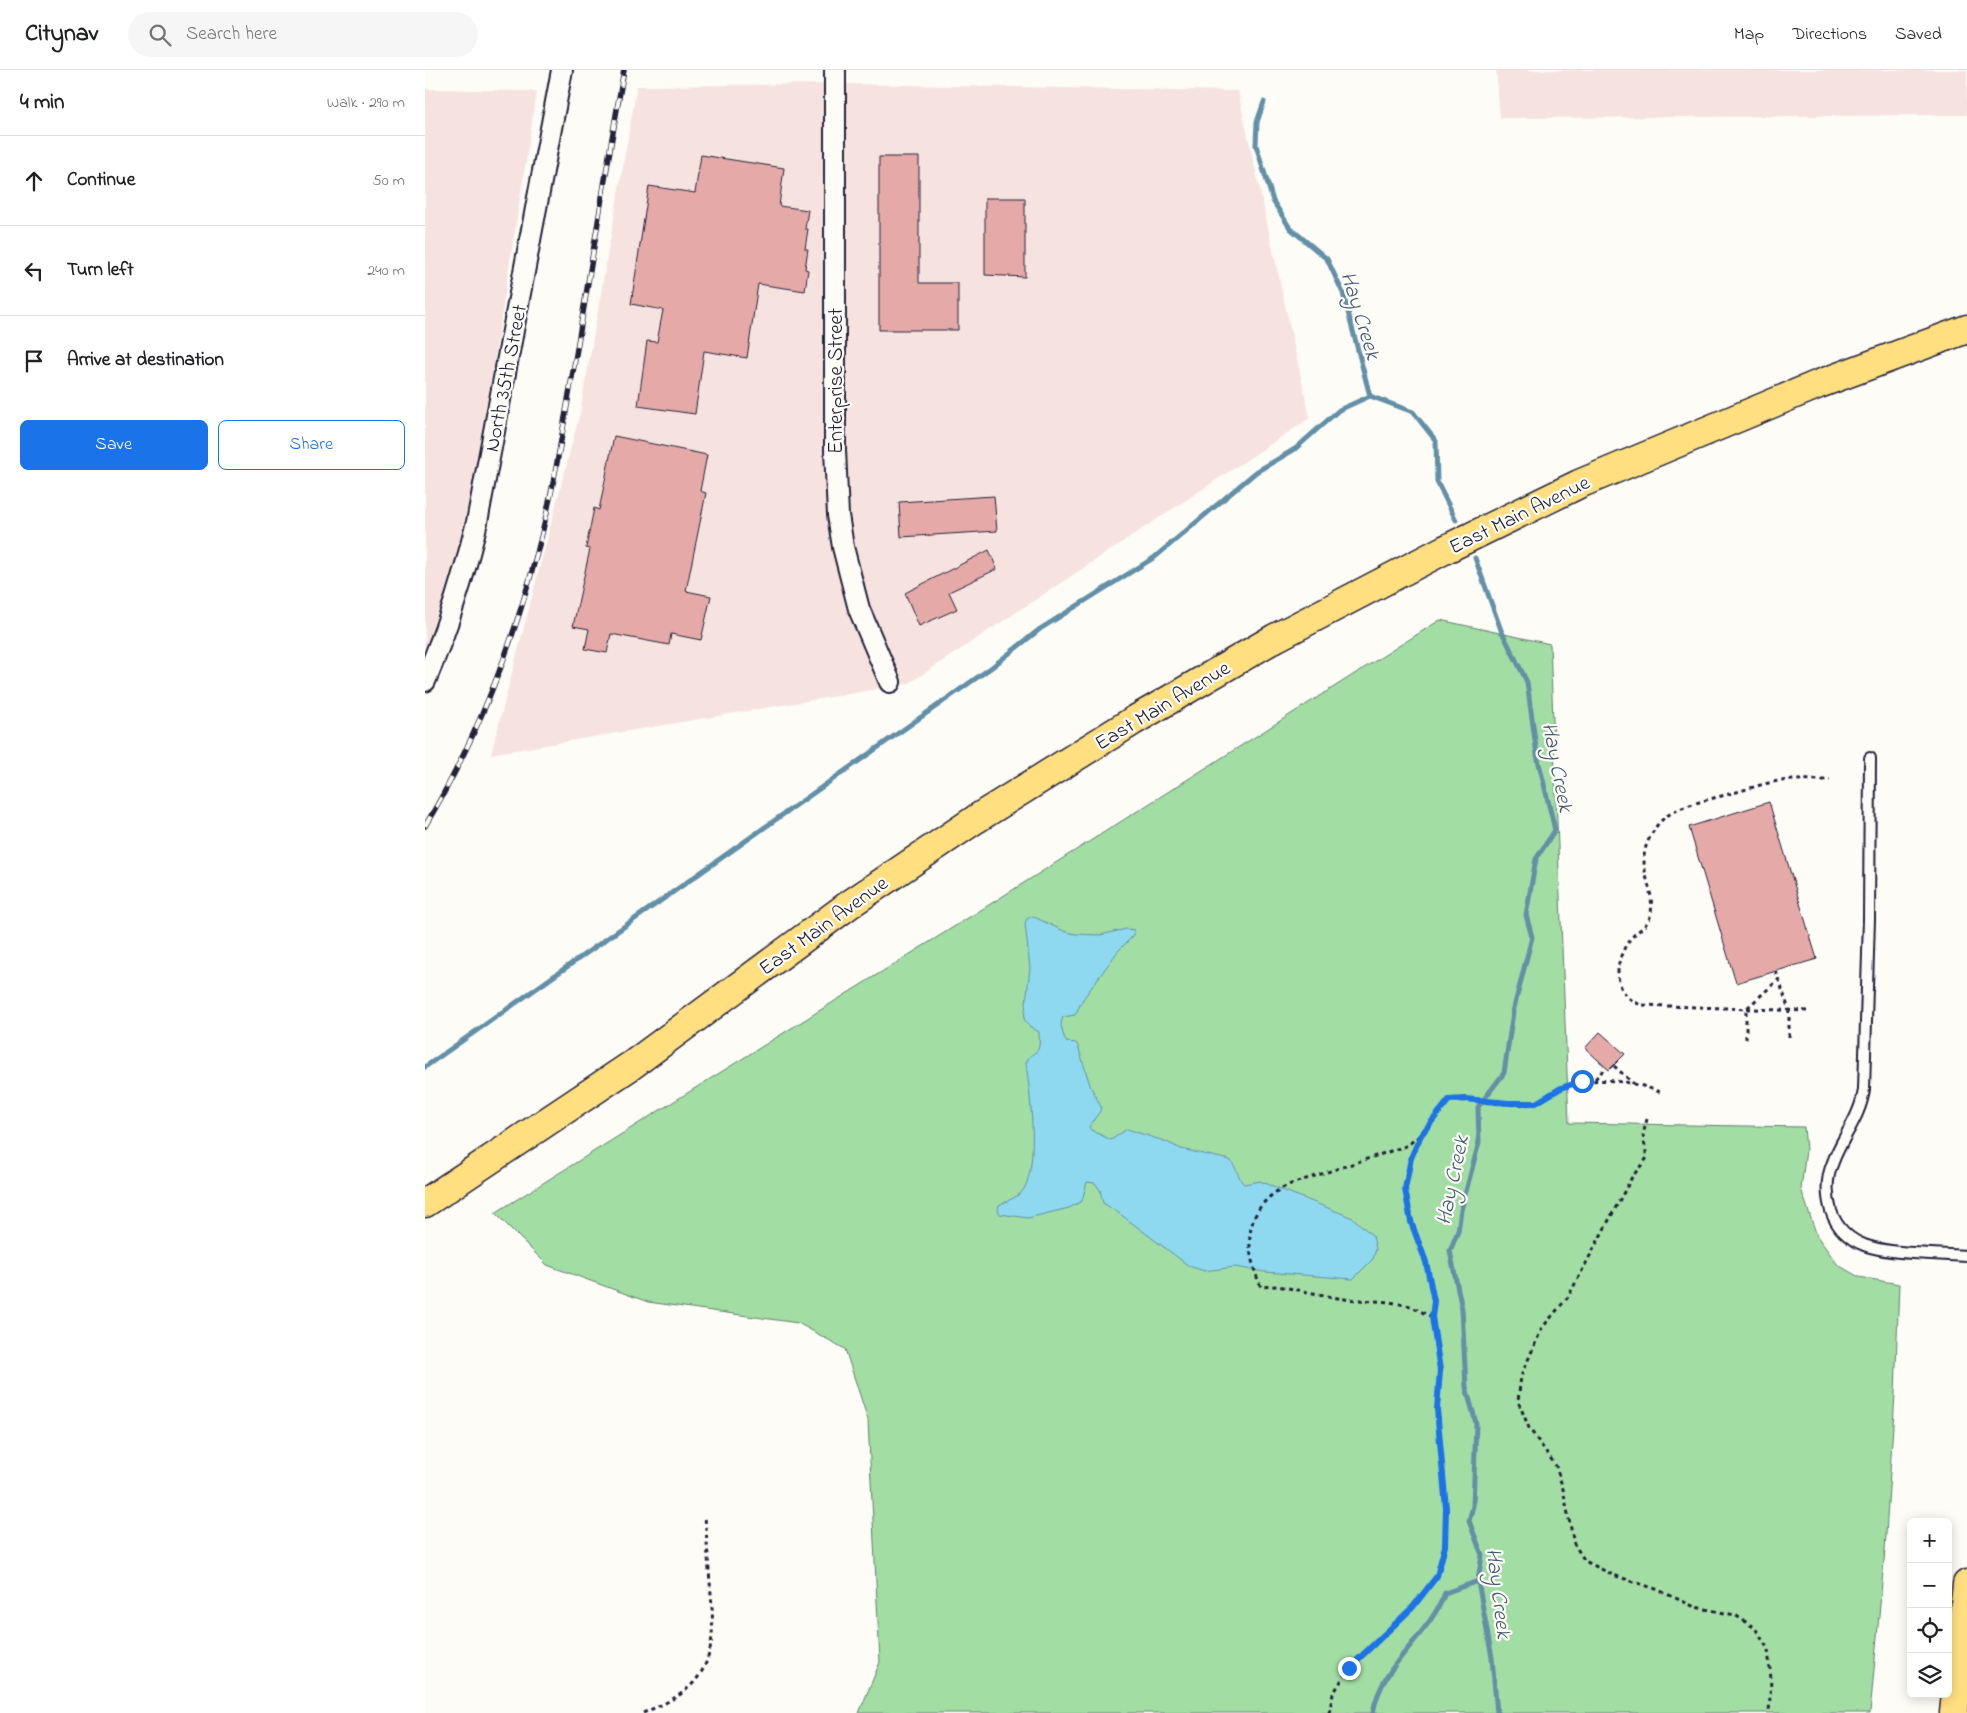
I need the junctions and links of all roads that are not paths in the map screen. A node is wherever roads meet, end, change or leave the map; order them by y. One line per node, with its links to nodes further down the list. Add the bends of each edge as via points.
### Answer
1 (562, 70): 4 (street, North 35th Street, via 477,522 460,590)
2 (835, 70): 5 (street, Enterprise Street, via 835,450 838,515 859,609)
3 (1967, 329): 7 (main road, East Main Avenue, via 1819,384 1579,484 1275,638 1133,721 976,819 850,904 632,1065)
4 (425, 681)
5 (890, 682)
6 (1870, 758): 8 (lane, via 1864,1089 1860,1107 1829,1172 1827,1193 1839,1226 1865,1246 1882,1251)
7 (425, 1203)
8 (1967, 1256)
9 (1967, 1584): 10 (main road)
10 (1954, 1713)

